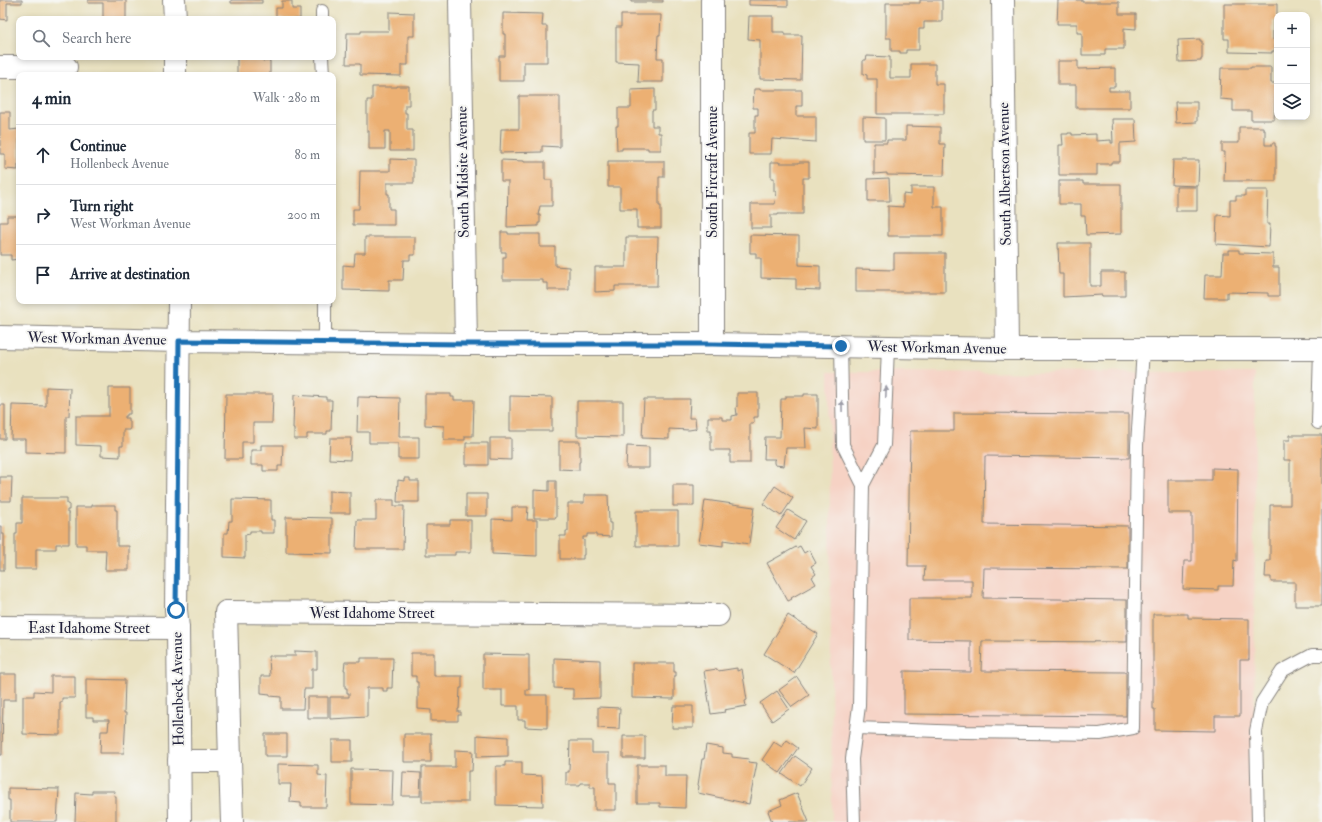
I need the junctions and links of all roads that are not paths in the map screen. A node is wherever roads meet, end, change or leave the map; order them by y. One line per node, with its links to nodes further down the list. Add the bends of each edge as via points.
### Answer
1 (174, 0): 5 (street)
2 (460, 0): 17 (street, South Midsite Avenue)
3 (712, 0): 18 (street, South Fircraft Avenue)
4 (1003, 0): 21 (street, South Albertson Avenue)
5 (175, 16)
6 (175, 60): 10 (street)
7 (322, 60): 11 (lane)
8 (0, 67): 9 (street)
9 (66, 67)
10 (176, 72)
11 (323, 72)
12 (179, 304): 15 (street, Hollenbeck Avenue)
13 (325, 304): 16 (lane)
14 (0, 337): 15 (street, West Workman Avenue)
15 (179, 341): 16 (street, West Workman Avenue); 28 (street, Hollenbeck Avenue, via 176,610)
16 (325, 343): 17 (street, West Workman Avenue)
17 (466, 344): 18 (street, West Workman Avenue)
18 (712, 344): 19 (street, West Workman Avenue)
19 (841, 346): 20 (street, West Workman Avenue); 25 (lane, one-way to 19, via 843,445)
20 (888, 347): 21 (street, West Workman Avenue); 25 (lane, one-way to 20, via 884,445)
21 (1007, 349): 22 (street, West Workman Avenue)
22 (1143, 349): 23 (street, West Workman Avenue); 30 (lane, via 1137,445 1133,728 1100,734)
23 (1321, 349): 24 (lane)
24 (1318, 423)
25 (862, 485): 30 (lane)
26 (718, 615): 32 (street, West Idahome Street, via 226,612)
27 (0, 627): 28 (street, East Idahome Street)
28 (178, 628): 31 (street, Hollenbeck Avenue)
29 (1322, 655): 36 (lane, via 1312,655 1282,670 1262,702 1256,731)
30 (857, 728): 35 (lane, via 852,759)
31 (179, 761): 32 (street); 33 (street, Hollenbeck Avenue)
32 (230, 761): 34 (street)
33 (180, 822)
34 (232, 822)
35 (854, 822)
36 (1258, 822)

